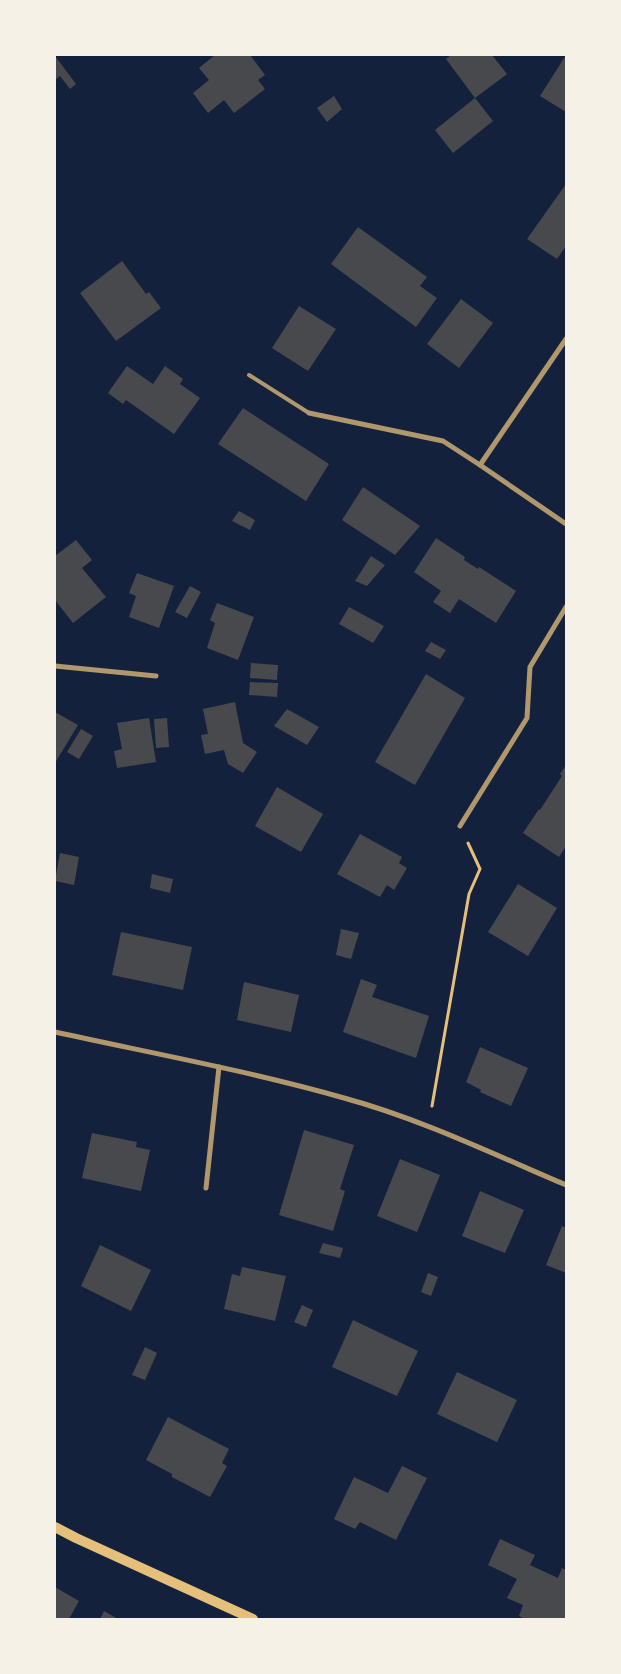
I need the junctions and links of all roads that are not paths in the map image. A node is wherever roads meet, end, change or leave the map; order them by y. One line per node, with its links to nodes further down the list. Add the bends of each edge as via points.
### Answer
1 (566, 339): 4 (street)
2 (249, 375): 3 (lane)
3 (309, 413): 4 (street, via 443,442)
4 (480, 465): 5 (street)
5 (566, 524)
6 (566, 607): 9 (street, via 530,667 527,718)
7 (55, 666): 8 (street)
8 (156, 676)
9 (460, 826)
10 (55, 1032): 11 (street)
11 (219, 1067): 12 (street, via 345,1098 429,1126); 13 (street)
12 (566, 1185)
13 (206, 1188)
14 (55, 1527): 15 (main road)
15 (253, 1619)

